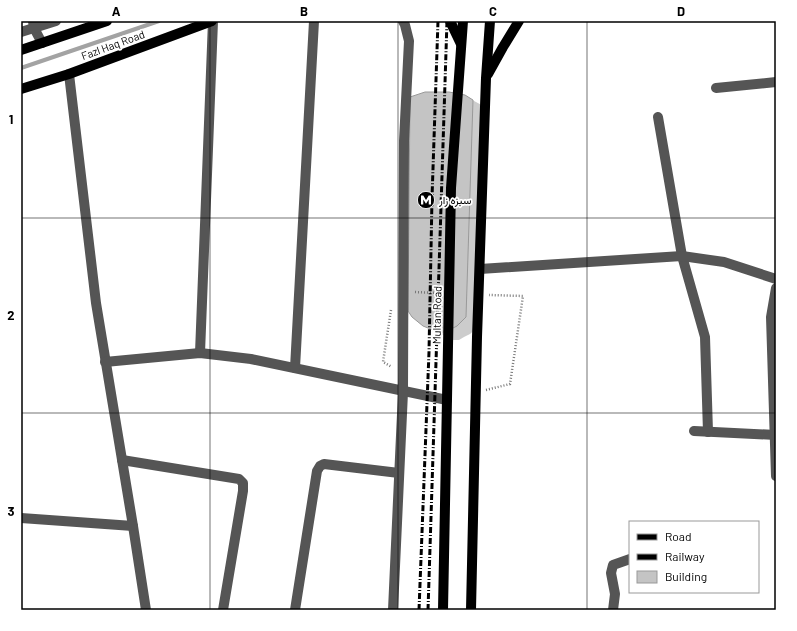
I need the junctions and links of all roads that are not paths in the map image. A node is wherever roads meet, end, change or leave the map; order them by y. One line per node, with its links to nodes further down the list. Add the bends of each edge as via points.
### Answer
1 (56, 21): 10 (street)
2 (107, 21): 12 (main road)
3 (212, 21): 15 (main road, Fazl Haq Road); 26 (street)
4 (314, 21): 28 (street)
5 (403, 21): 29 (street, via 409,41 404,141)
6 (450, 21): 13 (main road)
7 (463, 21): 13 (main road, Multan Road)
8 (490, 21): 16 (main road)
9 (519, 21): 16 (main road)
10 (34, 24): 11 (street); 12 (street)
11 (21, 32)
12 (42, 42): 14 (main road)
13 (461, 44): 30 (main road, Multan Road, via 451,188)
14 (21, 50)
15 (69, 74): 19 (main road, Fazl Haq Road); 27 (street, via 96,303)
16 (486, 78): 22 (main road)
17 (776, 82): 18 (street)
18 (716, 88)
19 (21, 89)
20 (658, 117): 21 (street)
21 (682, 256): 22 (street); 23 (street, via 724,262); 32 (street, via 705,337)
22 (480, 269): 45 (main road)
23 (776, 278)
24 (776, 288): 25 (street)
25 (773, 317): 33 (street)
26 (200, 353): 27 (street); 28 (street, via 251,359)
27 (106, 362): 34 (street)
28 (295, 368): 29 (street)
29 (403, 392): 30 (street); 35 (street)
30 (447, 400): 44 (main road, Multan Road)
31 (694, 431): 32 (street)
32 (708, 432): 33 (street)
33 (775, 435): 36 (street)
34 (122, 460): 38 (street); 41 (street, via 239,478 243,483)
35 (400, 473): 42 (street, via 324,464 320,466 317,471); 43 (street)
36 (776, 476)
37 (21, 518): 38 (street)
38 (133, 526): 40 (street)
39 (629, 559): 46 (street, via 613,565 611,573 615,594)
40 (146, 610)
41 (223, 610)
42 (295, 610)
43 (393, 610)
44 (443, 610)
45 (471, 610)
46 (614, 610)

